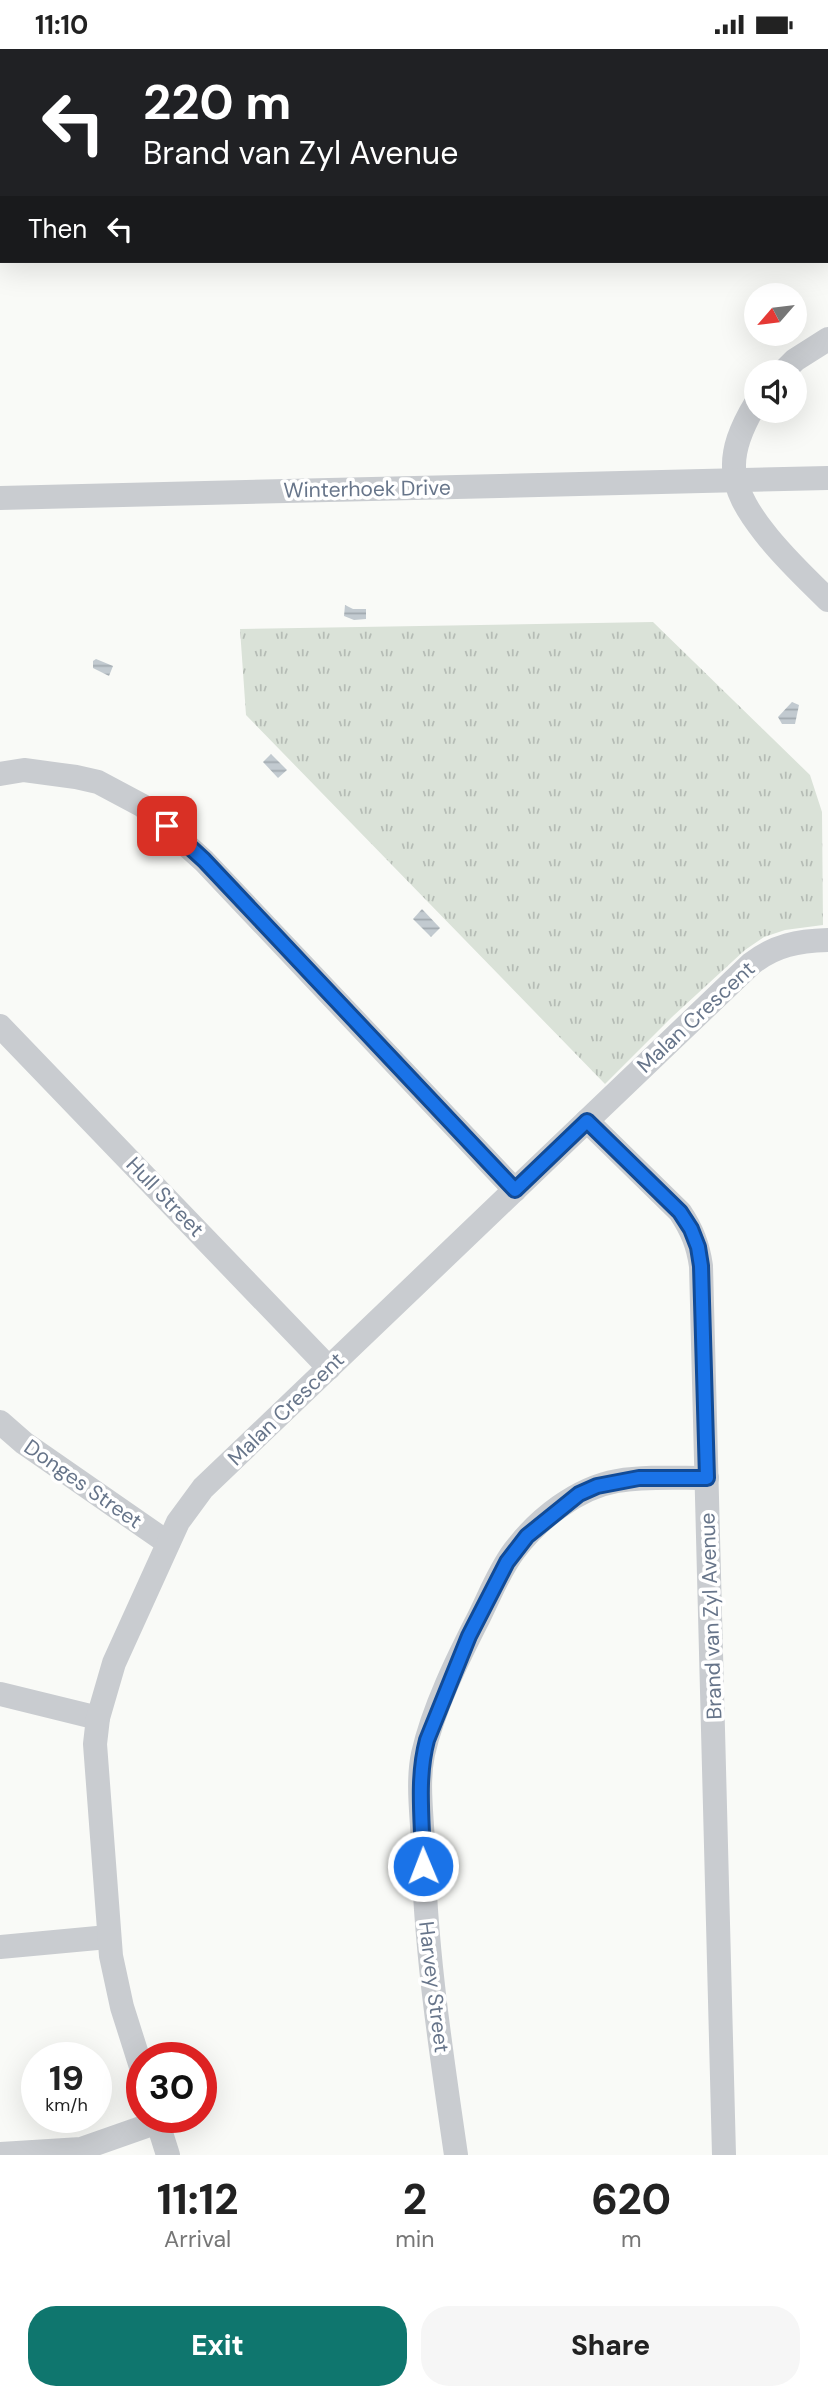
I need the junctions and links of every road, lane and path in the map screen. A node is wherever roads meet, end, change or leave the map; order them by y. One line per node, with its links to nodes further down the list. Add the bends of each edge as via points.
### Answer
1 (828, 338): 2 (street)
2 (795, 360)
3 (747, 423): 5 (street, via 736,448)
4 (828, 478): 5 (street, Winterhoek Drive)
5 (735, 480): 6 (street, Winterhoek Drive); 7 (street, via 742,503 761,528)
6 (0, 498)
7 (828, 600)
8 (0, 774): 12 (street, via 24,770 76,777 98,782 144,806 204,860)
9 (828, 940): 11 (street, Malan Crescent, via 789,943 761,956)
10 (0, 1026): 13 (street, Hull Street)
11 (587, 1121): 12 (street, Malan Crescent); 15 (street, Brand van Zyl Avenue, via 680,1212 698,1247)
12 (515, 1190): 13 (street, Malan Crescent)
13 (329, 1368): 16 (street, Malan Crescent, via 204,1488)
14 (0, 1422): 16 (street, Donges Street)
15 (707, 1478): 26 (street, Harvey Street, via 615,1481 579,1494 545,1520 507,1562 437,1713 423,1757 423,1886); 27 (street, Brand van Zyl Avenue)
16 (168, 1543): 18 (street, Malan Crescent, via 114,1663)
17 (0, 1694): 18 (street)
18 (98, 1718): 19 (street, Malan Crescent, via 95,1744)
19 (108, 1937): 20 (street); 21 (street, Malan Crescent)
20 (0, 1947)
21 (133, 2042)
22 (126, 2132): 24 (street, via 81,2149)
23 (161, 2133): 25 (street)
24 (0, 2154)
25 (168, 2155)
26 (456, 2155)
27 (724, 2155)

